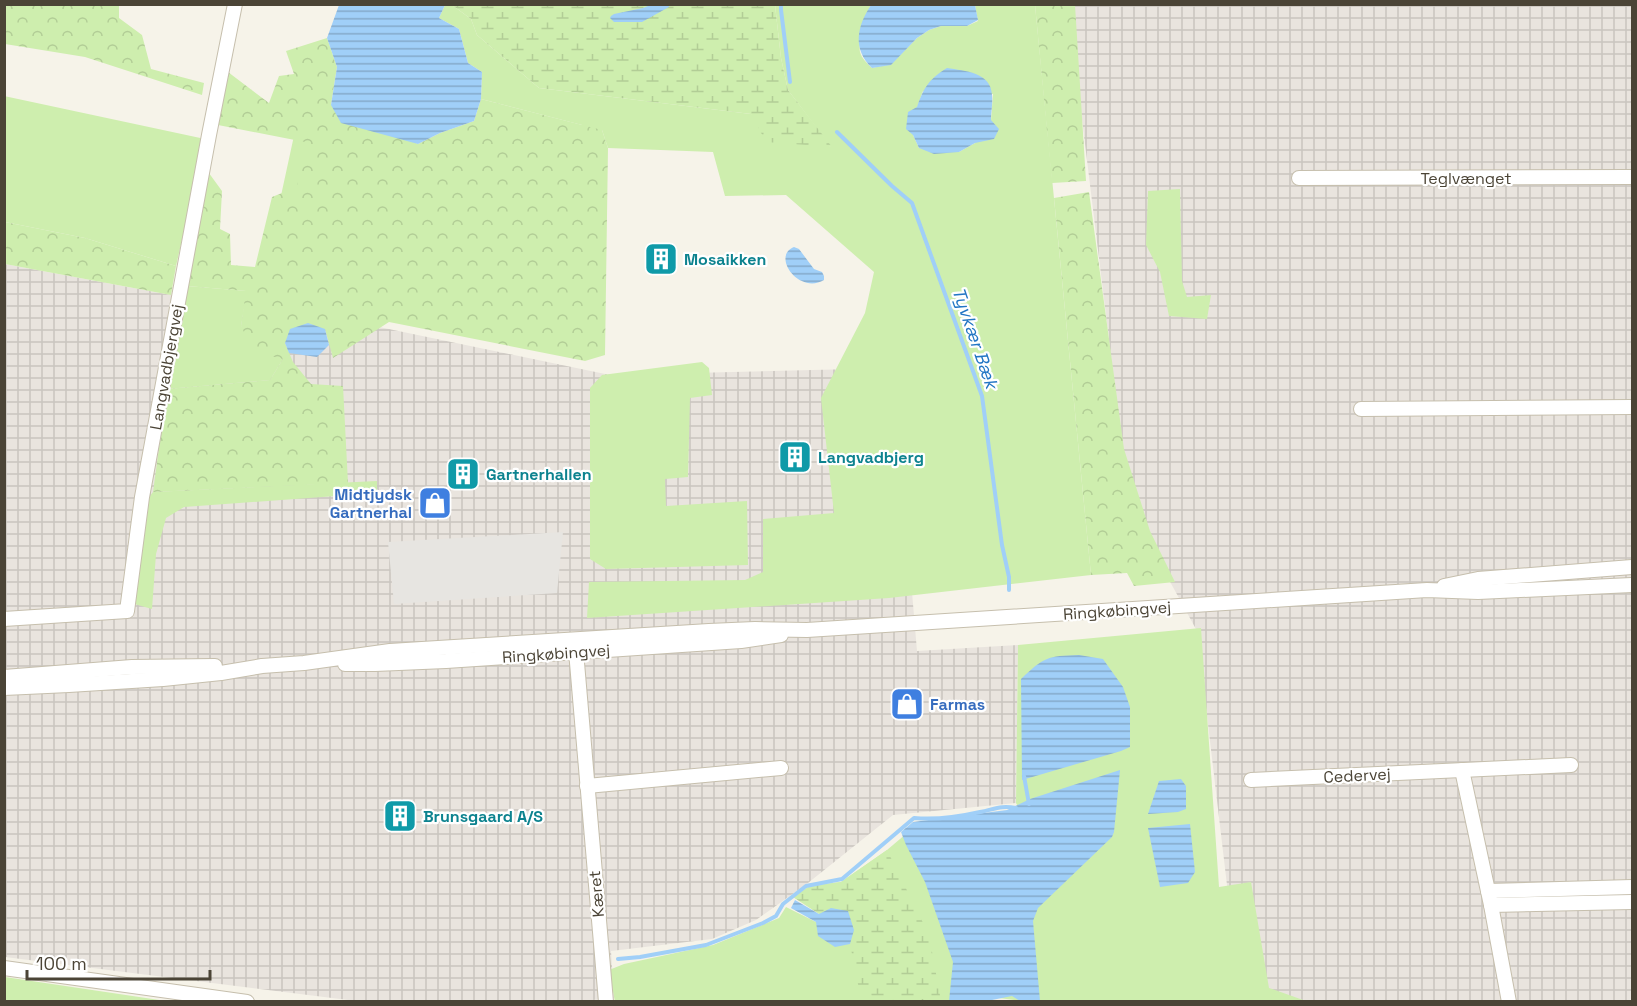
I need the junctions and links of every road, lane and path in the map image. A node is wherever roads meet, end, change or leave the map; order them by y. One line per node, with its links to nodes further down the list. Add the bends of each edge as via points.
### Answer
1 (235, 4): 9 (street, Langvadbjergvej, via 142,497 127,611)
2 (1632, 177): 3 (street, Teglvænget)
3 (1299, 178)
4 (1632, 407): 5 (street)
5 (1361, 409)
6 (1632, 567): 8 (street, Ringkøbingvej, via 1478,579)
7 (1632, 585): 8 (street, Ringkøbingvej, via 1478,592)
8 (1427, 590): 10 (street, Ringkøbingvej)
9 (4, 619)
10 (807, 630): 11 (street, Ringkøbingvej, via 741,641); 12 (street, Ringkøbingvej, via 763,628 390,651)
11 (576, 651): 12 (street, Ringkøbingvej, via 375,664); 20 (street, Kæret)
12 (304, 663): 13 (street, Ringkøbingvej)
13 (262, 666): 14 (street, Ringkøbingvej, via 132,667); 15 (street, Ringkøbingvej, via 164,679)
14 (4, 677)
15 (4, 688)
16 (1571, 765): 18 (street, Cedervej)
17 (781, 768): 20 (street)
18 (1462, 770): 19 (street, Cedervej); 22 (street)
19 (1251, 780)
20 (587, 786): 27 (street, Kæret)
21 (1632, 887): 22 (street)
22 (1488, 891): 24 (street)
23 (1632, 902): 24 (street)
24 (1491, 905): 28 (street)
25 (4, 968): 26 (street)
26 (247, 1002)
27 (606, 1002)
28 (1509, 1002)

